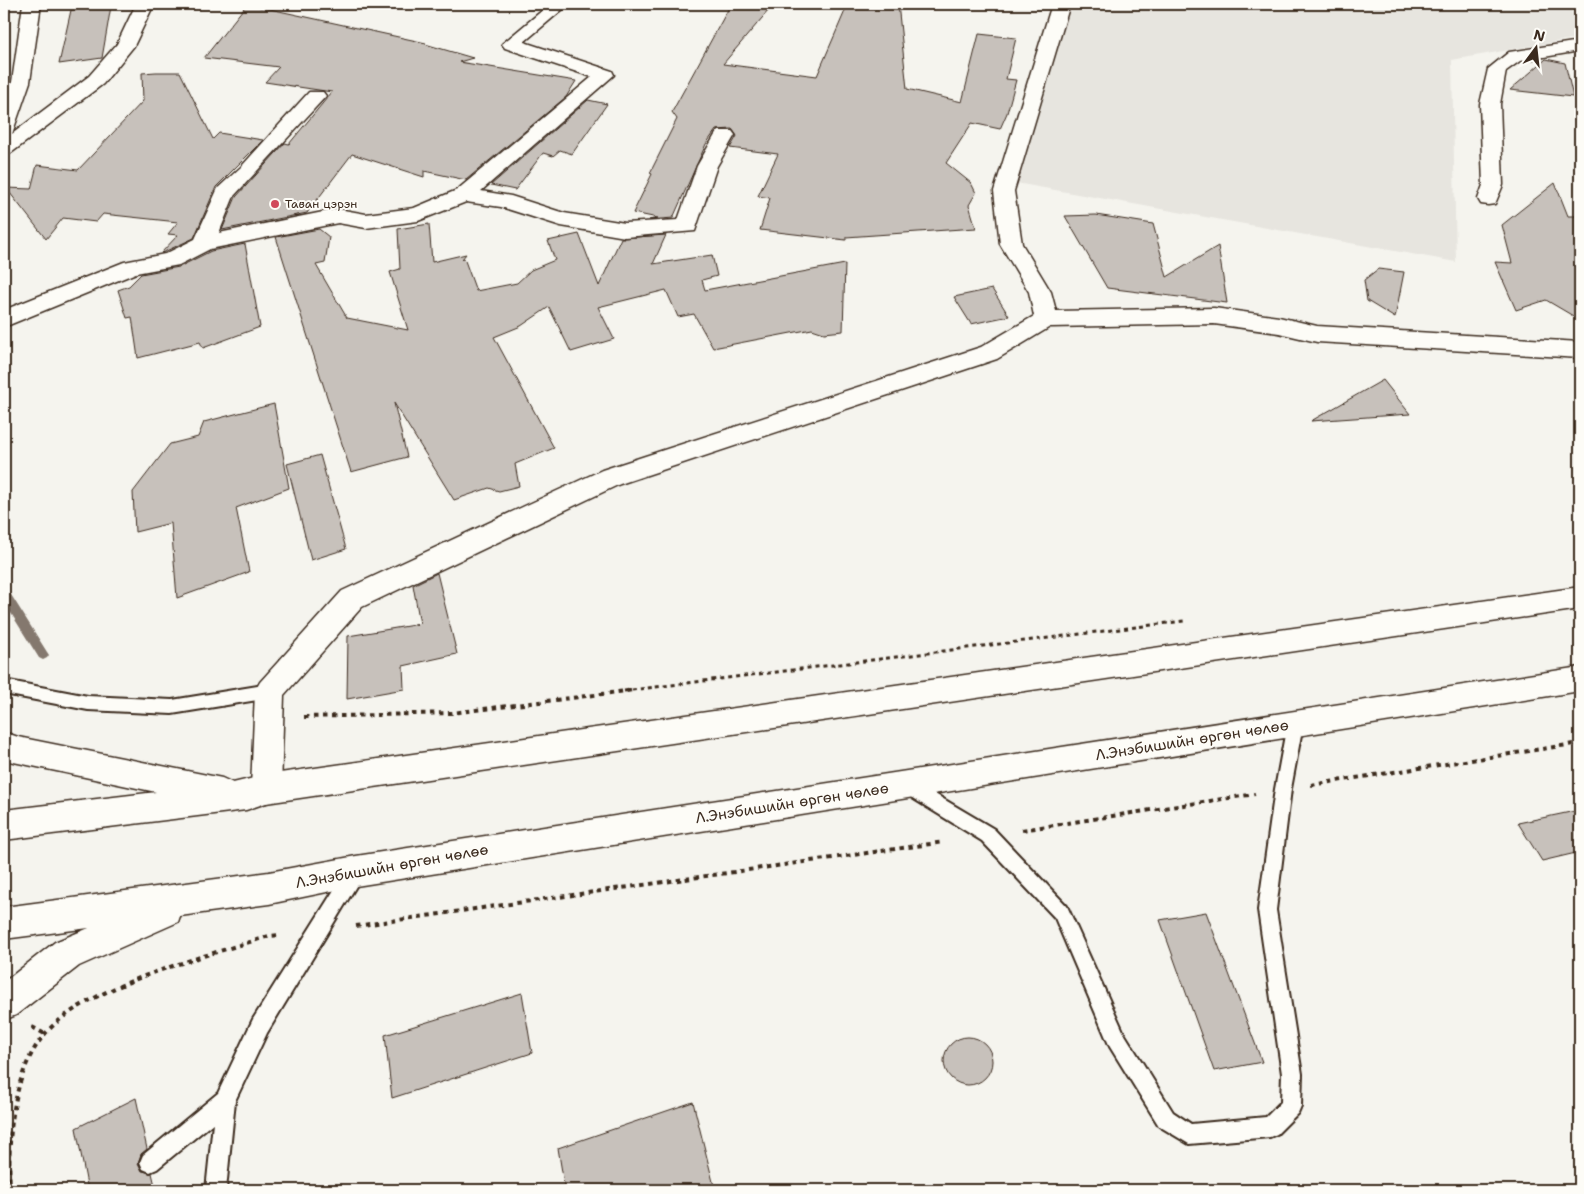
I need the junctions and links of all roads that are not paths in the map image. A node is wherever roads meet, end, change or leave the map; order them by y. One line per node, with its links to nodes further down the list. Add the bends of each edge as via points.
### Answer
1 (32, 4): 7 (street, via 21,82)
2 (144, 4): 9 (street, via 125,46 96,80)
3 (560, 4): 10 (street, via 511,44 605,75)
4 (1056, 5): 14 (street, via 1004,191 1011,244 1040,292)
5 (1580, 46): 11 (street, via 1515,56 1497,70 1490,104 1493,185)
6 (316, 96): 12 (street, via 225,193)
7 (4, 131)
8 (725, 135): 10 (street, via 707,166 687,226 625,230 561,219 504,201)
9 (4, 149)
10 (464, 195): 12 (street, via 418,214 366,221 338,216)
11 (1488, 199)
12 (204, 244): 13 (street, via 171,260 132,267)
13 (4, 319)
14 (1046, 319): 15 (street, via 1214,316 1318,334); 19 (street, via 989,353 611,478 352,598)
15 (1580, 350)
16 (1580, 598): 23 (street)
17 (1580, 679): 20 (street, Л.Энэбишийн өргөн чөлөө)
18 (4, 687): 19 (lane, via 88,703 172,707)
19 (270, 691): 23 (street, via 269,718)
20 (1295, 724): 22 (street, Л.Энэбишийн өргөн чөлөө); 22 (lane, via 1283,789 1268,910 1292,1074 1291,1106 1270,1127 1189,1134 1166,1119 1117,1040 1061,912 988,835)
21 (4, 745): 23 (street, via 14,750)
22 (906, 785): 25 (street, Л.Энэбишийн өргөн чөлөө)
23 (256, 793): 24 (street)
24 (4, 825)
25 (356, 870): 26 (street, Л.Энэбишийн өргөн чөлөө, via 269,888); 29 (lane, via 260,1026)
26 (197, 898): 27 (street, Л.Энэбишийн өргөн чөлөө); 28 (street, via 67,954)
27 (4, 923)
28 (4, 1003)
29 (225, 1100): 30 (lane); 31 (lane)
30 (150, 1162)
31 (216, 1190)

